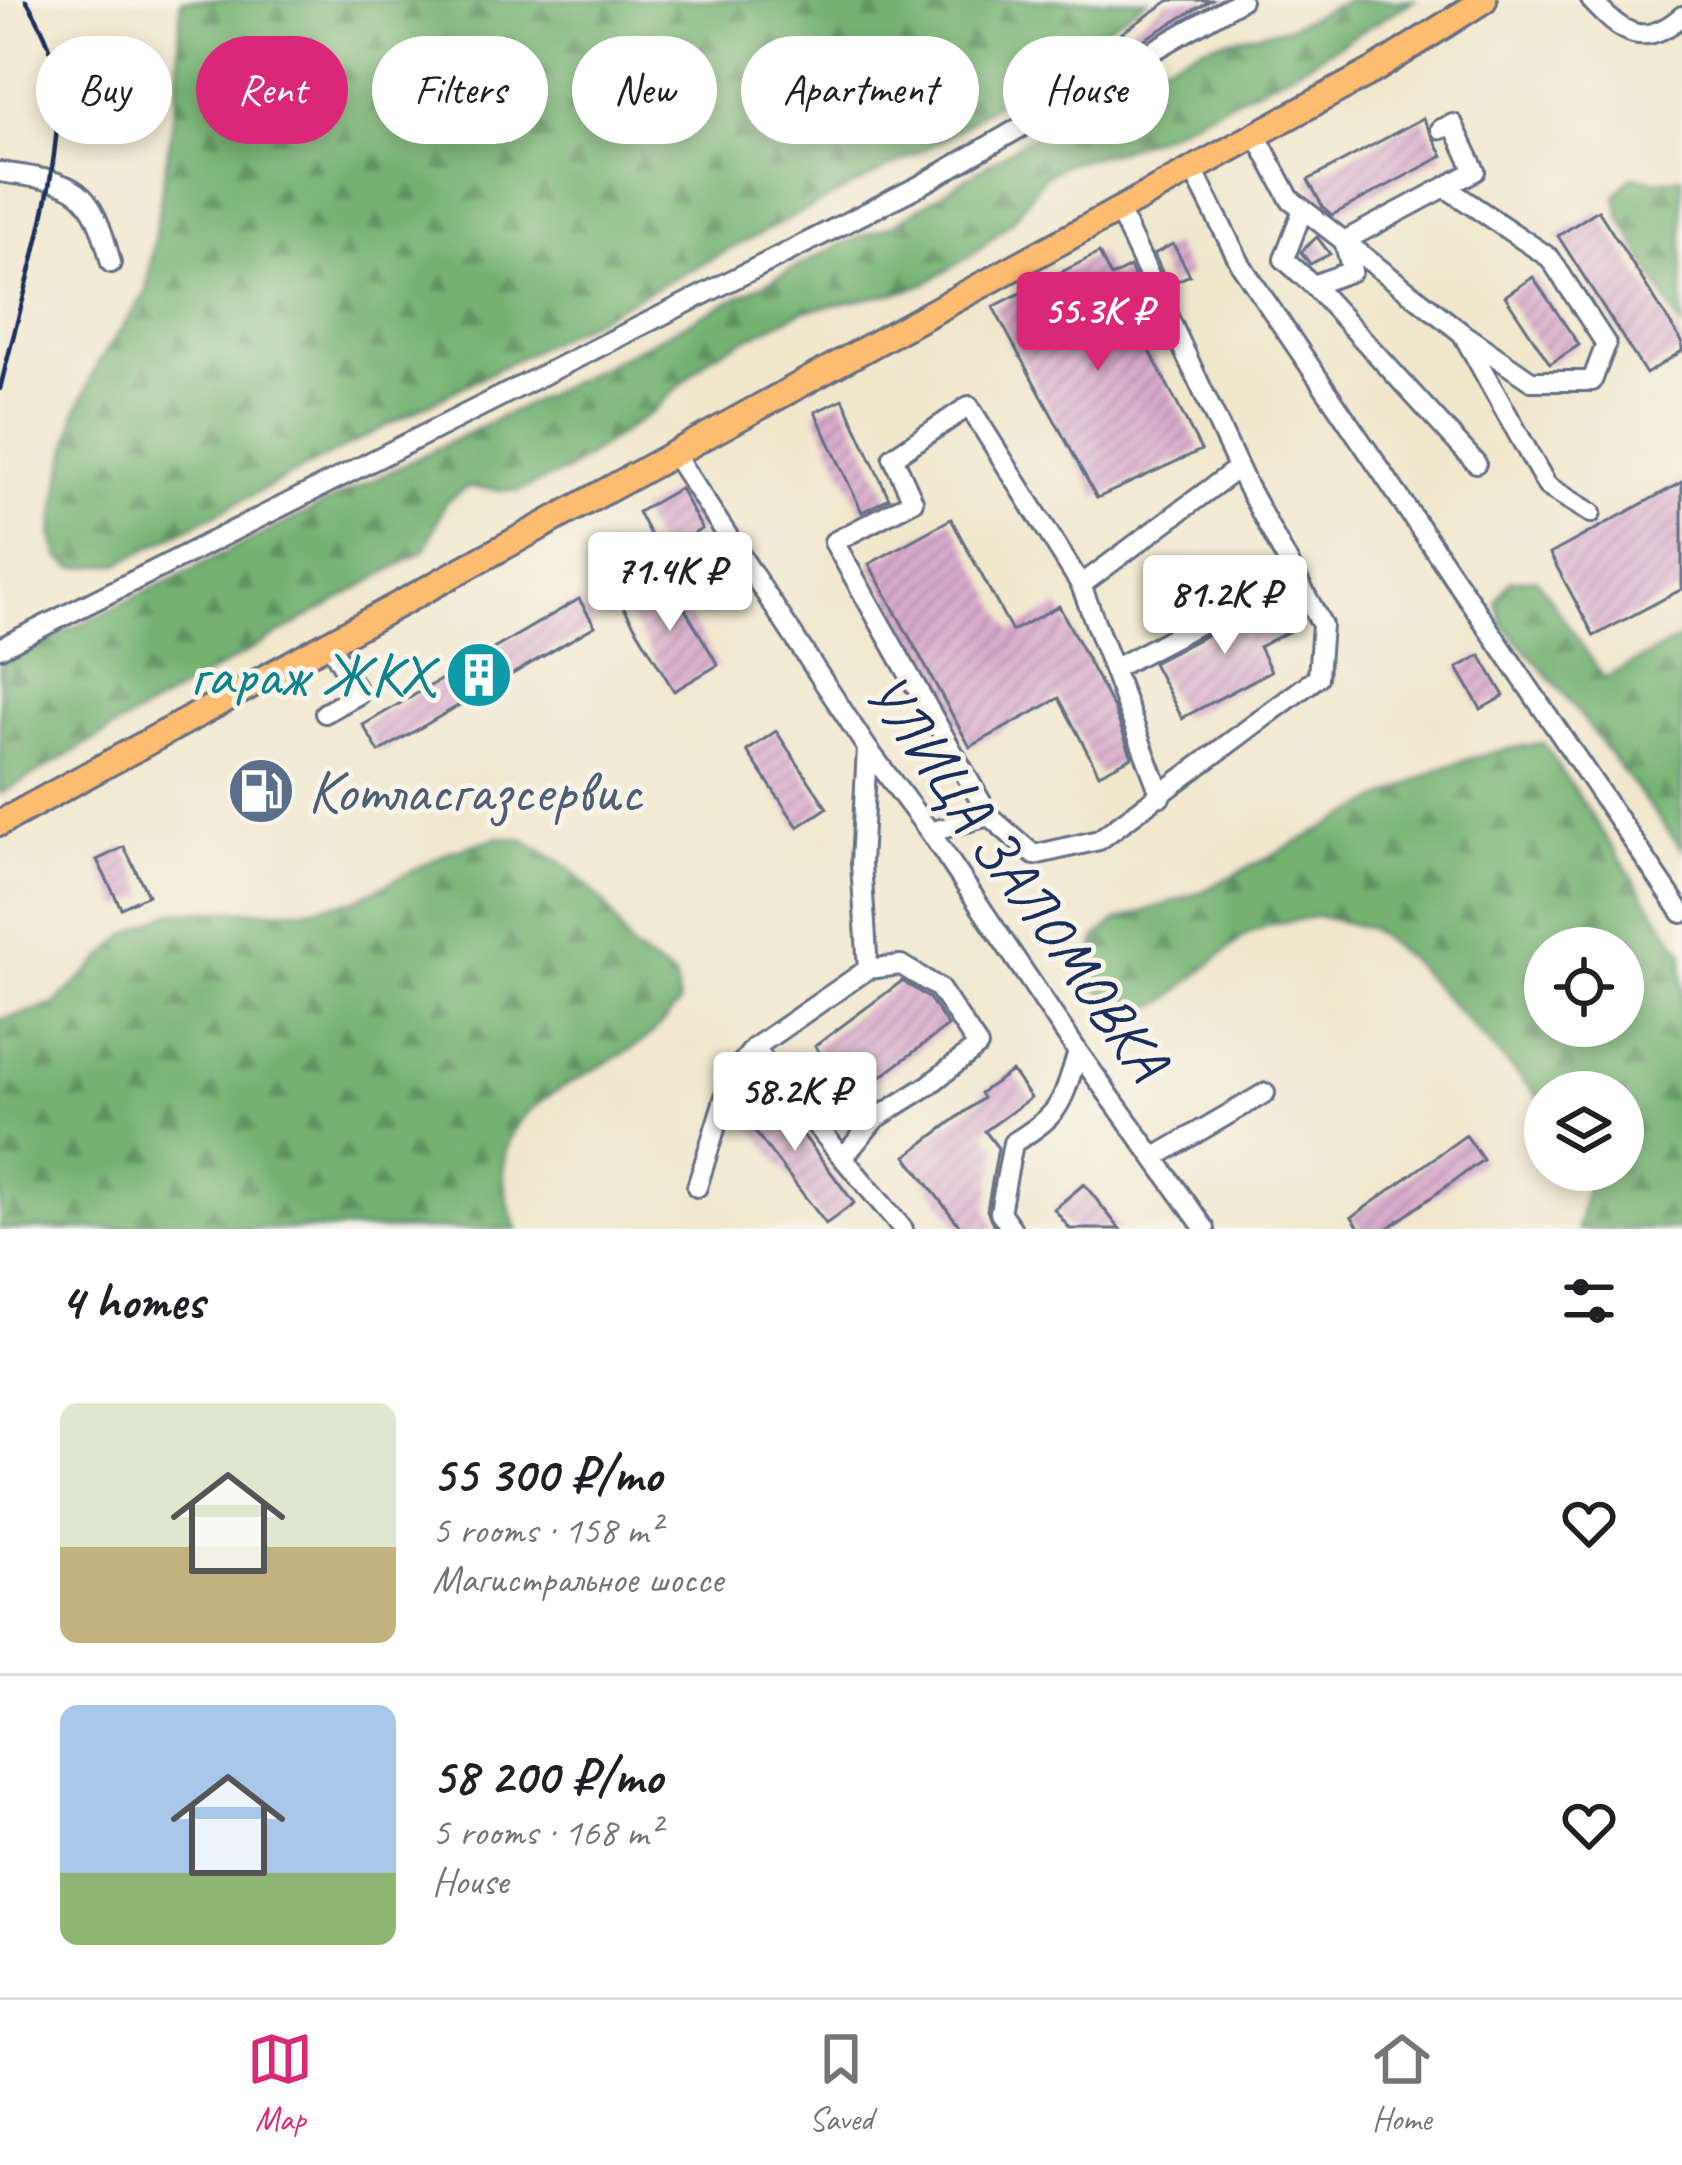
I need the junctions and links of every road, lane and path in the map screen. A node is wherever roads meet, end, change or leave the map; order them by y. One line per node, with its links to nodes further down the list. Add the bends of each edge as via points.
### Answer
1 (1240, 0): 23 (street, via 921,185)
2 (1484, 0): 6 (main road)
3 (1592, 0): 4 (street, via 1613,24 1642,36 1662,33)
4 (1682, 16)
5 (1441, 129): 9 (street, via 1453,124 1475,171)
6 (1256, 135): 7 (main road); 10 (street)
7 (1192, 170): 11 (main road); 31 (street, via 1241,265)
8 (0, 172): 13 (street, via 73,186 102,228)
9 (1445, 187): 12 (street); 15 (street, via 1550,258 1606,344 1592,381 1531,381)
10 (1303, 209): 12 (street); 14 (street, via 1284,259)
11 (1119, 212): 16 (main road); 18 (street)
12 (1344, 241): 14 (street, via 1352,271); 15 (street)
13 (111, 263)
14 (1313, 285): 17 (street)
15 (1462, 333): 19 (street, via 1547,486)
16 (674, 454): 22 (main road); 26 (street, УЛИЦА ЗАЛОМОВКА)
17 (1477, 463)
18 (1238, 468): 20 (street); 21 (street)
19 (1592, 513)
20 (1294, 574): 24 (street); 27 (street, via 1322,625 1318,677)
21 (1082, 585): 24 (street); 28 (street, via 969,406 893,458 913,502 834,542)
22 (329, 643): 25 (street, via 359,694); 29 (main road)
23 (0, 648)
24 (1113, 670): 27 (street)
25 (325, 713)
26 (867, 748): 30 (street, УЛИЦА ЗАЛОМОВКА); 32 (street, via 861,864)
27 (1161, 796): 28 (street, via 1099,840 1034,855)
28 (989, 816): 30 (street)
29 (0, 823)
30 (930, 832): 34 (street, УЛИЦА ЗАЛОМОВКА)
31 (1682, 913)
32 (868, 969): 33 (street); 37 (street, via 901,964 939,988 978,1046 875,1119)
33 (754, 1048): 37 (street); 38 (street, via 731,1077)
34 (1078, 1052): 36 (street, УЛИЦА ЗАЛОМОВКА); 40 (street, via 1049,1120 1013,1143 1000,1212)
35 (1265, 1093): 36 (street)
36 (1155, 1157): 41 (street, УЛИЦА ЗАЛОМОВКА)
37 (843, 1158): 39 (street)
38 (698, 1187)
39 (903, 1229)
40 (1012, 1229)
41 (1204, 1229)

